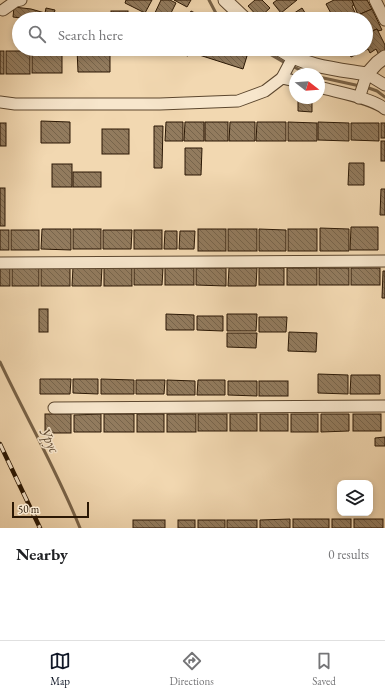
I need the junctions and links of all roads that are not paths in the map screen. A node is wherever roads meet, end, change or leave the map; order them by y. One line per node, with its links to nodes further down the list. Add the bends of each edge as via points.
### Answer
1 (21, 0): 4 (street)
2 (225, 0): 5 (street)
3 (375, 0): 6 (street)
4 (4, 10)
5 (238, 12)
6 (385, 20)
7 (293, 57): 9 (street); 11 (street)
8 (385, 57): 11 (street, via 377,63)
9 (282, 78): 10 (street); 14 (street, via 265,90 238,101 160,104)
10 (289, 80)
11 (373, 80): 13 (street)
12 (325, 89): 13 (street)
13 (359, 98): 15 (street, via 381,105)
14 (0, 102)
15 (385, 109)
16 (385, 261): 17 (street)
17 (0, 263)
18 (385, 406): 19 (street)
19 (54, 408)

